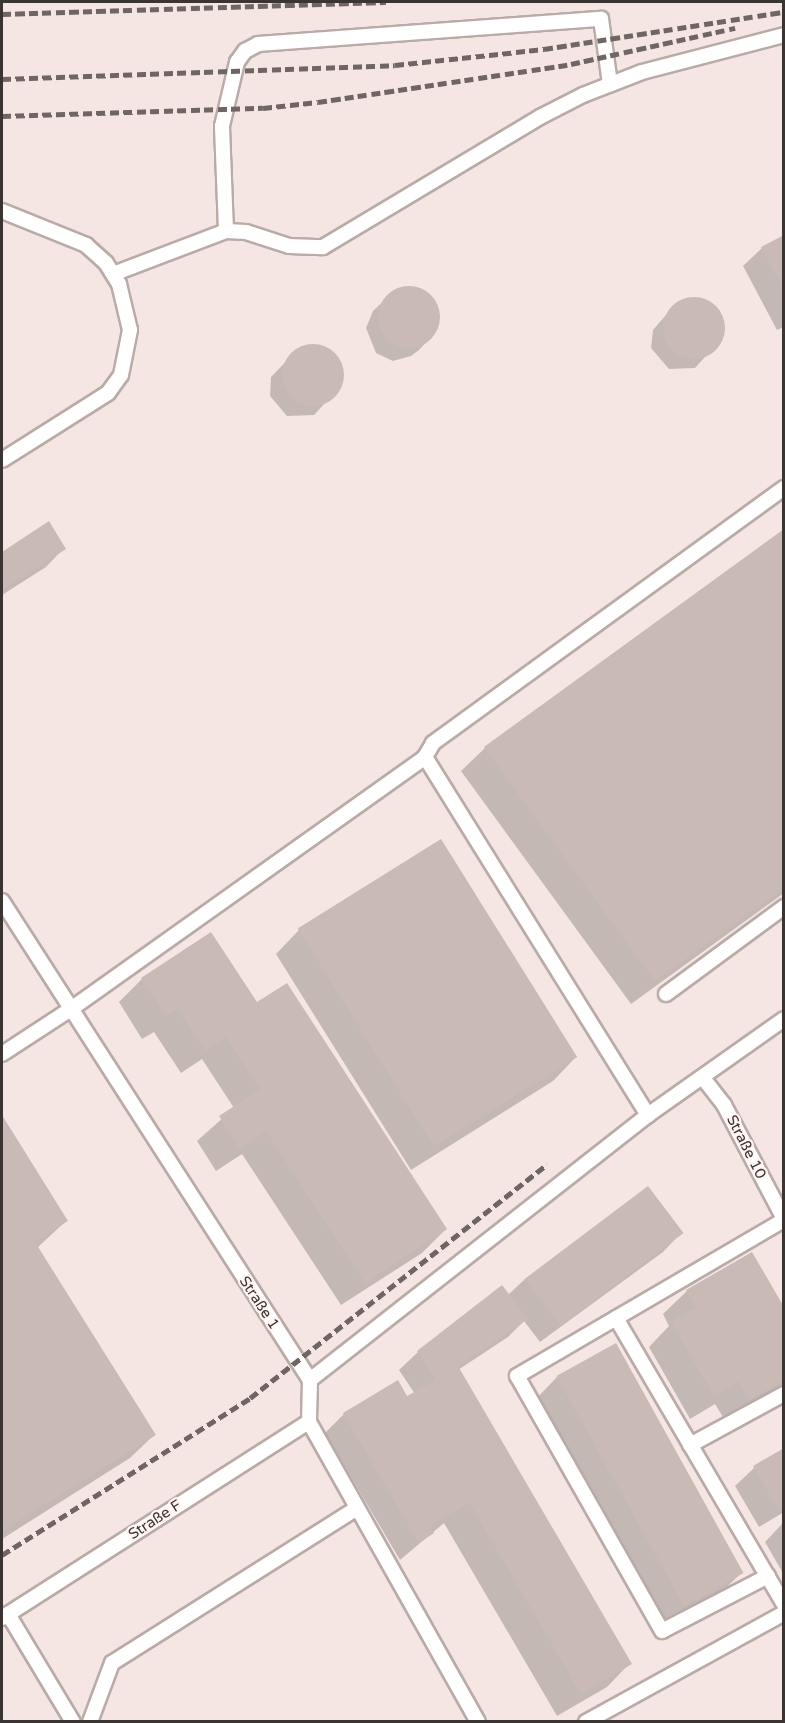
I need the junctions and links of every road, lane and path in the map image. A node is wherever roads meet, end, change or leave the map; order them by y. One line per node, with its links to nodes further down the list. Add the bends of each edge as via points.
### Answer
1 (783, 35): 2 (lane)
2 (610, 84): 4 (lane, via 540,117 322,248 289,246 246,232); 4 (lane, via 601,19 258,44 245,51 237,62 222,126)
3 (2, 211): 5 (lane, via 86,245)
4 (226, 231): 5 (lane)
5 (113, 274): 6 (lane, via 130,316 130,347 121,375 108,393)
6 (2, 460)
7 (783, 488): 8 (lane, via 433,743)
8 (425, 757): 12 (lane); 16 (lane)
9 (2, 901): 12 (lane, Straße 1)
10 (783, 907): 11 (lane)
11 (666, 994)
12 (71, 1009): 14 (lane); 19 (lane, Straße 1)
13 (783, 1019): 15 (lane)
14 (2, 1053)
15 (703, 1078): 16 (lane); 17 (lane, Straße 10, via 724,1105)
16 (648, 1115): 19 (lane)
17 (783, 1220): 18 (lane)
18 (616, 1318): 22 (lane); 24 (lane, via 517,1376 662,1631)
19 (310, 1380): 21 (lane)
20 (783, 1394): 22 (lane)
21 (309, 1422): 23 (lane); 27 (lane, Straße F)
22 (690, 1445): 24 (lane)
23 (357, 1508): 29 (lane, via 112,1663); 30 (lane)
24 (768, 1576): 25 (lane)
25 (783, 1604)
26 (783, 1613): 31 (lane)
27 (5, 1616): 28 (lane)
28 (73, 1722)
29 (90, 1722)
30 (478, 1722)
31 (586, 1722)

